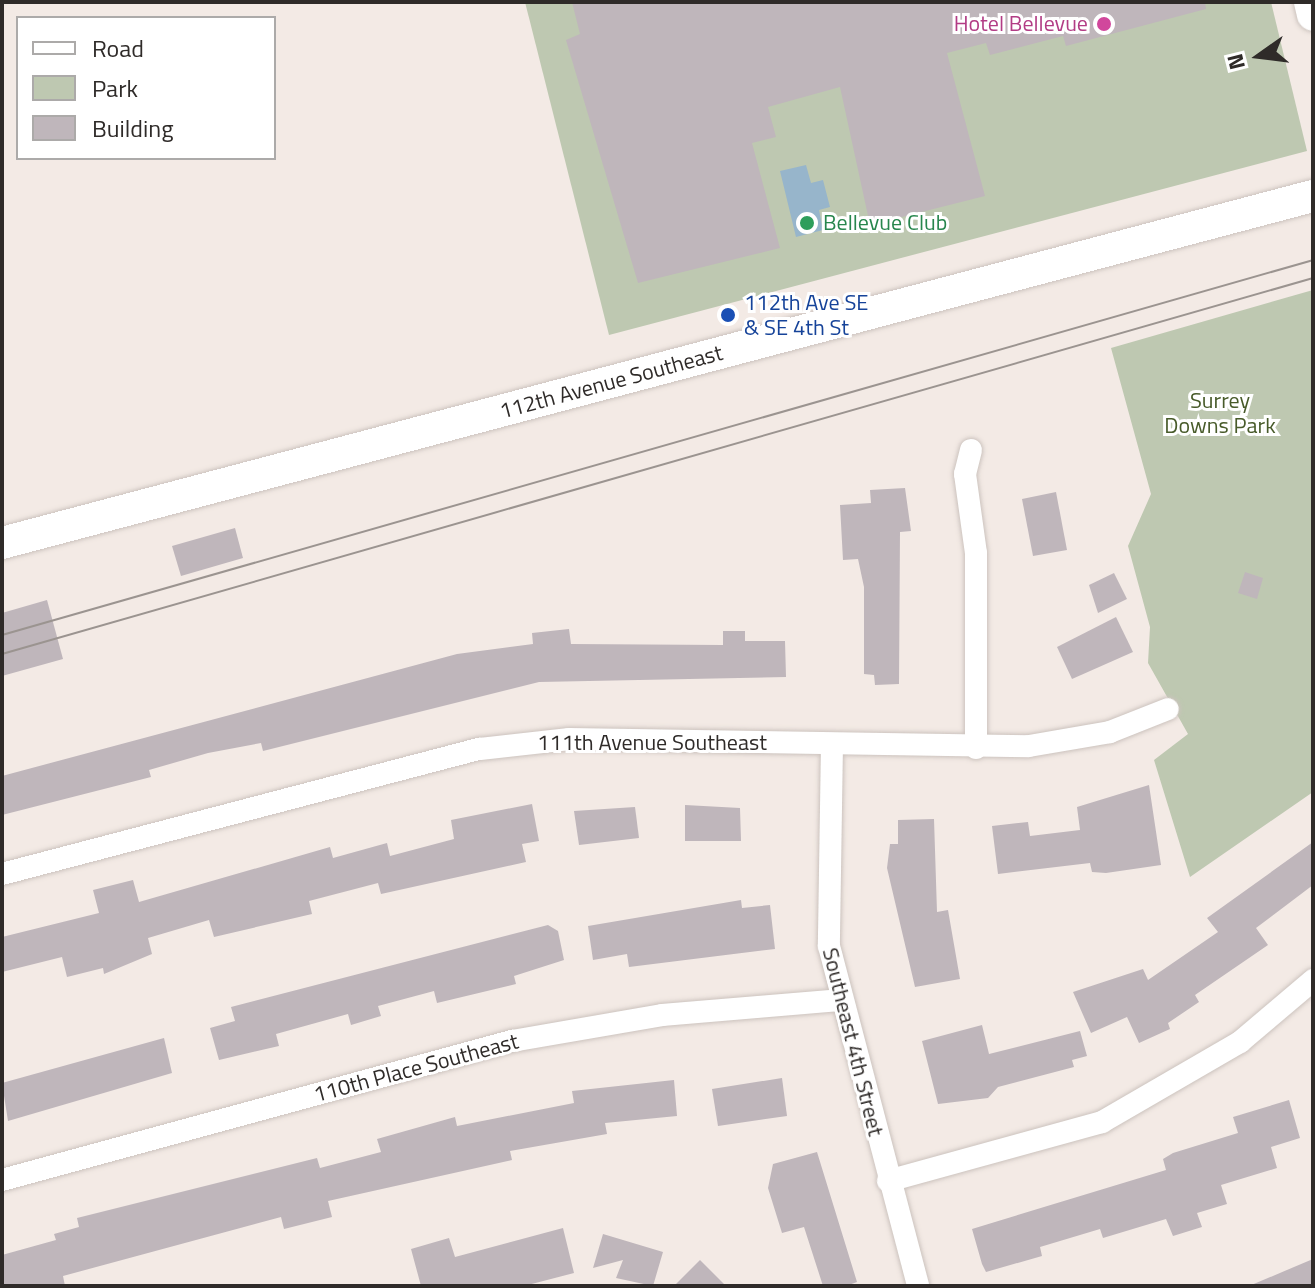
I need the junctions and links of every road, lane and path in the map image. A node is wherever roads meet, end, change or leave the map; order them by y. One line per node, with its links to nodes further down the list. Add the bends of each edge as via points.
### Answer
1 (1310, 2): 2 (main road)
2 (1313, 15)
3 (1313, 196): 5 (main road, 112th Avenue Southeast)
4 (971, 450): 8 (street, via 965,474 976,553)
5 (2, 543)
6 (1168, 709): 8 (street, 111th Avenue Southeast, via 1075,740)
7 (832, 744): 8 (street, 111th Avenue Southeast); 9 (street, 111th Avenue Southeast, via 569,739 480,749); 11 (street, Southeast 4th Street, via 824,902)
8 (976, 748)
9 (2, 874)
10 (1313, 980): 13 (street, via 1240,1042 1115,1115)
11 (839, 1000): 12 (street, 110th Place Southeast, via 662,1015 512,1041); 13 (street, Southeast 4th Street)
12 (2, 1180)
13 (888, 1181): 14 (street, Southeast 4th Street)
14 (918, 1286)

